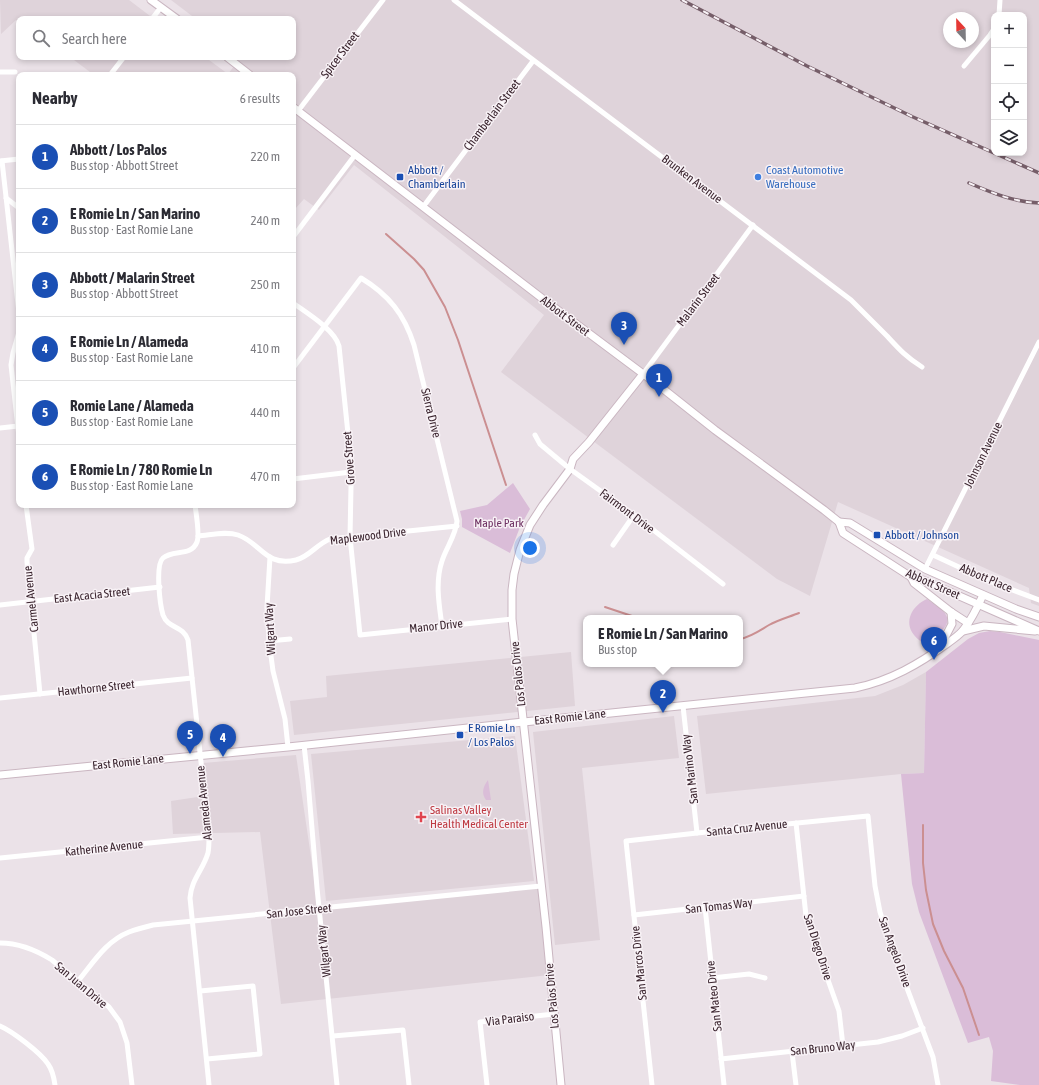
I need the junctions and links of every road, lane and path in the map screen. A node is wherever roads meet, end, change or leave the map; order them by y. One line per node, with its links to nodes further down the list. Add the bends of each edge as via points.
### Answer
1 (151, 0): 5 (main road)
2 (383, 0): 18 (street, Spicer Street)
3 (454, 0): 12 (street, Brunken Avenue)
4 (1000, 0): 6 (street)
5 (161, 7): 7 (street); 8 (main road)
6 (999, 12)
7 (154, 16)
8 (172, 16)
9 (991, 34): 13 (street)
10 (122, 60): 16 (street)
11 (230, 60): 17 (main road)
12 (533, 61): 24 (street, Chamberlain Street); 25 (street, Brunken Avenue)
13 (964, 66)
14 (0, 72): 15 (street)
15 (15, 72)
16 (112, 72)
17 (246, 72)
18 (296, 109): 19 (main road, Abbott Street)
19 (355, 155): 24 (main road, Abbott Street); 26 (street)
20 (16, 159): 21 (street)
21 (1, 161): 22 (street)
22 (6, 198): 23 (street); 27 (street)
23 (16, 206)
24 (423, 208): 34 (main road, Abbott Street)
25 (753, 226): 33 (street, Brunken Avenue, via 852,300 900,351); 34 (street, Malarin Street)
26 (296, 233)
27 (16, 286)
28 (296, 305): 29 (street, Grove Street)
29 (325, 327): 32 (street); 40 (street, Grove Street, via 339,346); 46 (street, Sierra Drive, via 362,278 391,302 403,318 414,345)
30 (16, 342): 35 (street, via 11,366)
31 (1039, 342): 50 (street, Johnson Avenue)
32 (296, 364)
33 (922, 367)
34 (643, 374): 39 (main road, Los Palos Drive, via 573,459); 45 (main road, Abbott Street)
35 (16, 409)
36 (16, 426): 37 (street)
37 (0, 428)
38 (534, 435): 39 (street, Fairmont Drive, via 540,444)
39 (570, 469): 44 (street, Fairmont Drive); 63 (main road, Los Palos Drive, via 535,516 522,543 513,582)
40 (351, 472): 41 (street); 48 (street, Grove Street)
41 (296, 479)
42 (26, 508): 58 (street, Carmel Avenue, via 32,549 27,560)
43 (195, 508): 47 (street)
44 (634, 515): 49 (street); 54 (street, Fairmont Drive)
45 (838, 522): 52 (main road, Abbott Street, via 850,523); 53 (main road, Abbott Street, via 843,533)
46 (457, 526): 48 (street, Maplewood Drive); 65 (street, via 440,567 438,587)
47 (198, 536): 51 (street, via 224,533 242,536); 55 (street, Alameda Avenue, via 198,541 186,552 169,554 161,560 158,570)
48 (350, 537): 51 (street, Maplewood Drive, via 325,541 306,556 295,560 282,561); 68 (street, Grove Street)
49 (613, 545)
50 (933, 555): 52 (street, Johnson Avenue); 57 (street, Abbott Place, via 989,581)
51 (270, 558): 70 (street, Wilgart Way, via 267,607)
52 (926, 569): 56 (main road, Abbott Street)
53 (911, 577): 59 (main road, Abbott Street); 61 (main road, via 914,583)
54 (723, 584)
55 (160, 587): 58 (street, East Acacia Street); 72 (street, Alameda Avenue, via 162,613 165,619 183,631 187,638)
56 (984, 595): 59 (main road, East Romie Lane); 62 (main road, Abbott Street)
57 (1039, 600)
58 (31, 602): 60 (street, East Acacia Street); 73 (street, Carmel Avenue)
59 (979, 604): 64 (main road, East Romie Lane); 67 (main road, Abbott Street)
60 (0, 605)
61 (951, 612): 64 (main road); 71 (main road, via 952,624)
62 (1039, 617)
63 (512, 619): 65 (street, Manor Drive); 76 (main road, Los Palos Drive)
64 (968, 623): 66 (main road, East Romie Lane)
65 (442, 626): 68 (street, Manor Drive)
66 (964, 631): 67 (main road, via 984,626); 71 (main road, East Romie Lane)
67 (1039, 631)
68 (360, 635)
69 (290, 639): 70 (street)
70 (269, 641): 78 (street, Wilgart Way)
71 (938, 650): 75 (main road, East Romie Lane, via 898,674 865,686)
72 (192, 678): 73 (street, Hawthorne Street); 79 (street, Alameda Avenue)
73 (40, 694): 74 (street, Hawthorne Street)
74 (0, 698)
75 (683, 706): 76 (main road, East Romie Lane); 83 (street, San Marino Way)
76 (523, 722): 77 (main road, East Romie Lane); 87 (main road, Los Palos Drive)
77 (304, 745): 78 (main road, East Romie Lane); 90 (street, Wilgart Way)
78 (288, 747): 79 (main road, East Romie Lane)
79 (200, 755): 80 (main road, East Romie Lane); 84 (street, Alameda Avenue)
80 (0, 775)
81 (868, 816): 82 (street, Santa Cruz Avenue); 100 (street, San Angelo Drive, via 880,912)
82 (796, 823): 83 (street, Santa Cruz Avenue); 88 (street, San Diego Drive)
83 (697, 833): 85 (street, Santa Cruz Avenue)
84 (209, 837): 86 (street, Katherine Avenue); 92 (street, Alameda Avenue, via 206,857 190,891)
85 (626, 841): 91 (street, San Marcos Drive)
86 (0, 858)
87 (541, 886): 90 (street, San Jose Street); 98 (main road, Los Palos Drive)
88 (804, 896): 89 (street, San Tomas Way); 102 (street, San Diego Drive, via 809,928 839,1011)
89 (705, 907): 91 (street, San Tomas Way); 94 (street, San Mateo Drive)
90 (319, 909): 92 (street, San Jose Street); 101 (street, Wilgart Way)
91 (634, 915): 113 (street, San Marcos Drive)
92 (192, 922): 96 (street, San Jose Street, via 153,925 129,932 101,952); 97 (street, Alameda Avenue)
93 (0, 943): 96 (street, San Juan Drive, via 32,949 52,960)
94 (712, 978): 95 (street, via 749,974); 105 (street, San Mateo Drive)
95 (765, 978)
96 (78, 981): 107 (street, San Juan Drive, via 108,1007 120,1022 127,1043)
97 (200, 991): 104 (street, Alameda Avenue); 104 (street, via 253,986 260,1054)
98 (554, 1014): 111 (street, Via Paraiso, via 480,1022); 112 (main road, Los Palos Drive)
99 (0, 1026): 106 (street, via 12,1032 45,1059 52,1070)
100 (923, 1028): 102 (street, San Bruno Way, via 891,1039); 116 (street, San Angelo Drive)
101 (333, 1036): 109 (street, Wilgart Way); 110 (street, via 403,1030)
102 (843, 1046): 103 (street, San Bruno Way)
103 (792, 1052): 105 (street, San Bruno Way); 115 (street)
104 (207, 1059): 108 (street, Alameda Avenue)
105 (721, 1059): 114 (street, San Mateo Drive)
106 (55, 1085)
107 (132, 1085)
108 (209, 1085)
109 (337, 1085)
110 (409, 1085)
111 (487, 1085)
112 (561, 1085)
113 (652, 1085)
114 (724, 1085)
115 (796, 1085)
116 (938, 1085)

